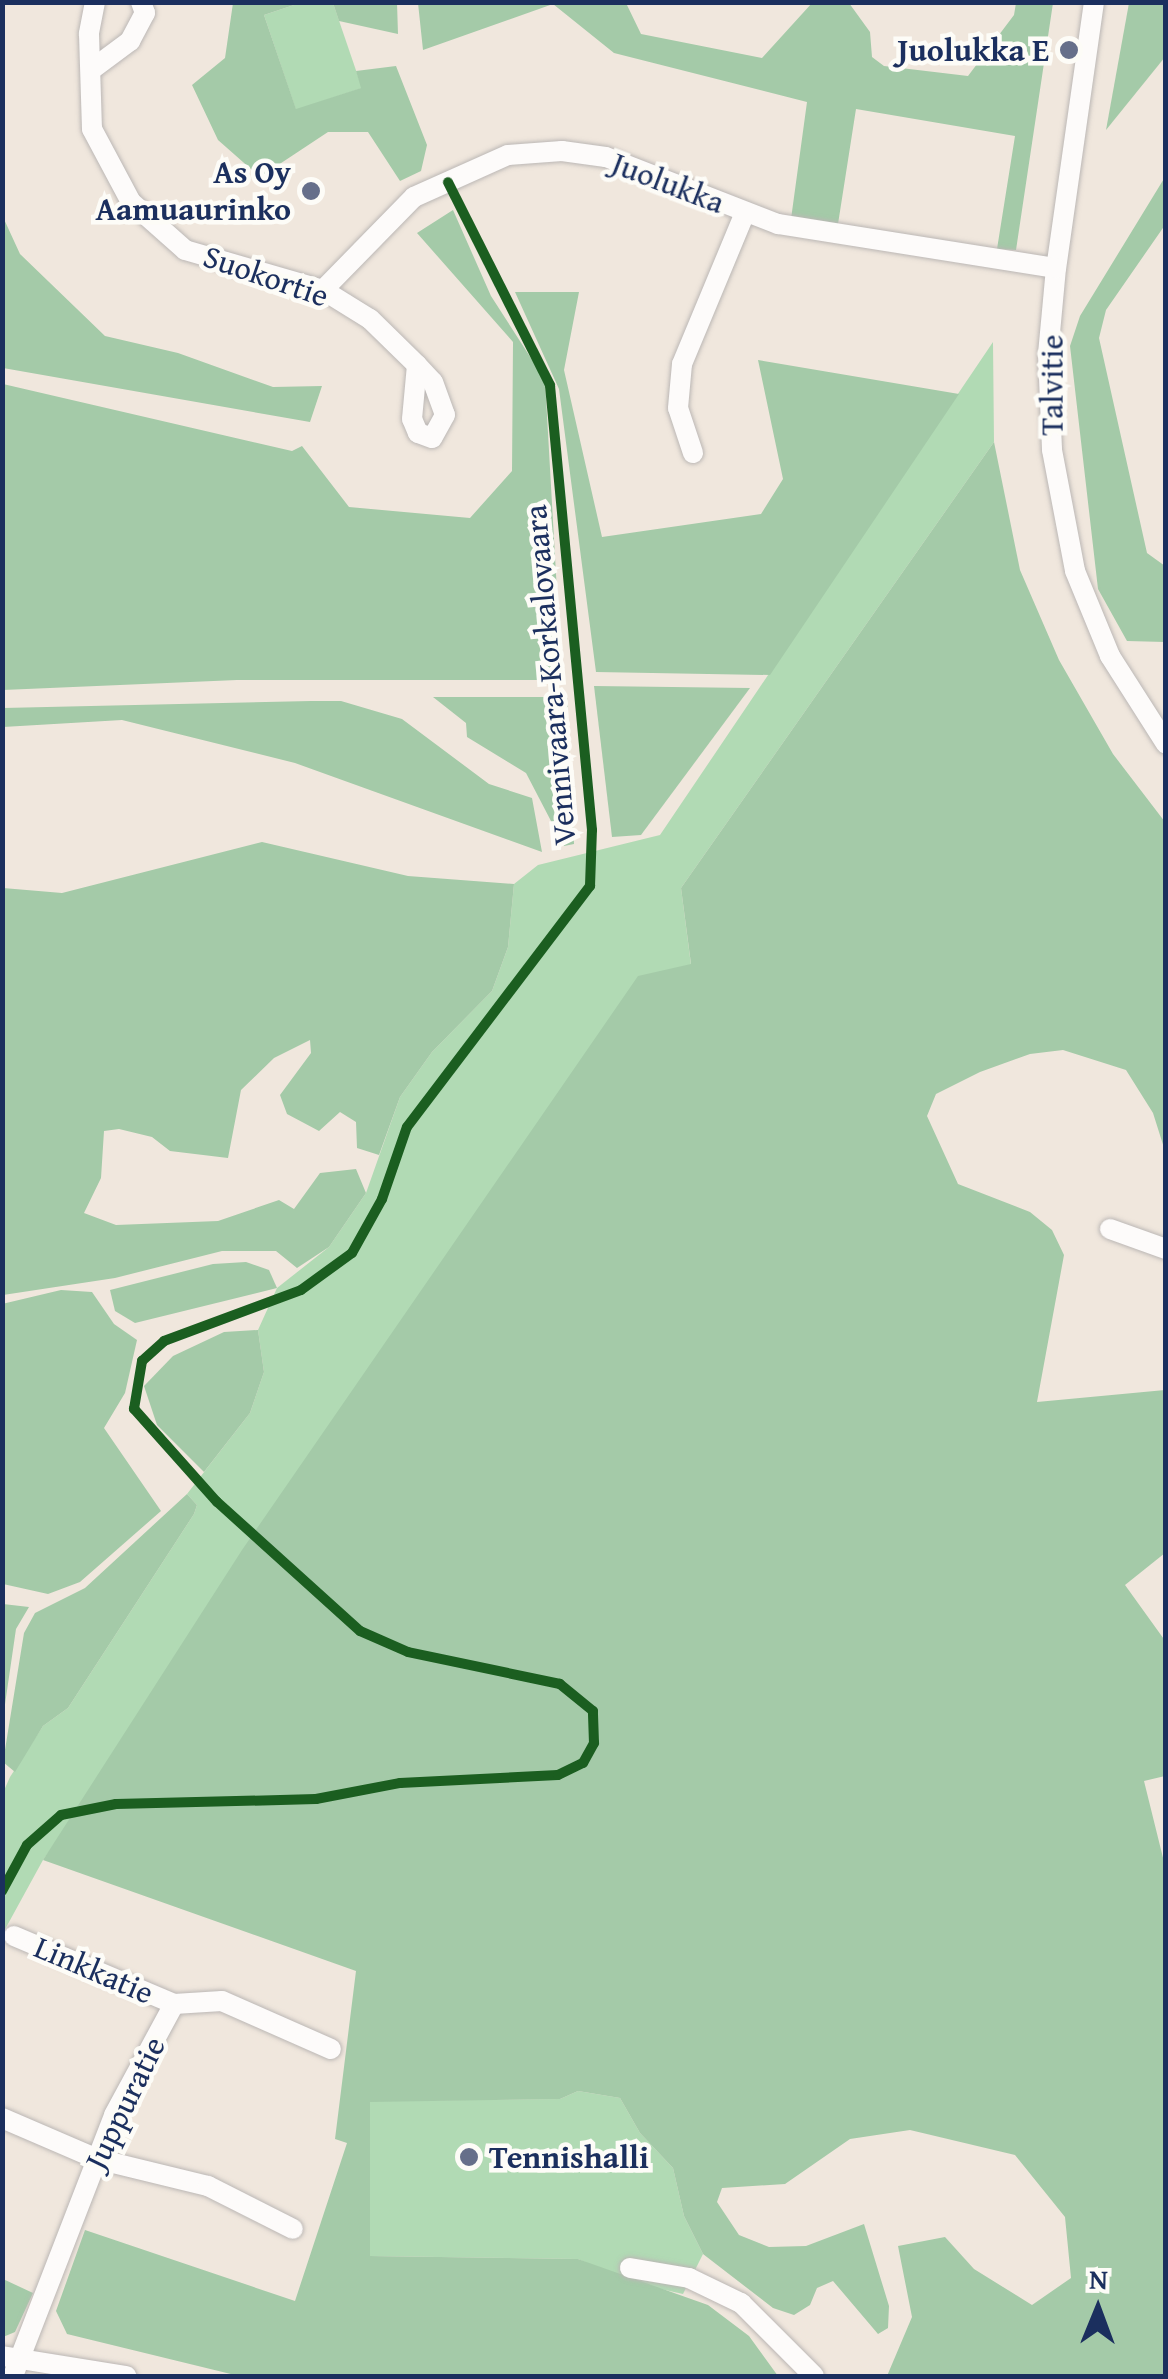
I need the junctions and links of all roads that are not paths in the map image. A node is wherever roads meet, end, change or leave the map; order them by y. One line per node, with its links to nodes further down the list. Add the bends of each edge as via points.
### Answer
1 (95, 2): 4 (street, Suokortie)
2 (141, 2): 4 (street, via 145,12 130,41)
3 (1094, 2): 6 (street, Talvitie)
4 (90, 70): 7 (street, Suokortie, via 92,129 131,202 186,250)
5 (745, 214): 6 (street, Juolukka, via 848,239); 7 (street, Juolukka, via 606,157 562,151 508,155 414,196); 9 (street, via 682,364 678,408)
6 (1056, 268): 10 (street, Talvitie, via 1049,406 1064,532 1110,656)
7 (323, 290): 8 (street, Suokortie, via 370,320)
8 (417, 366)
9 (693, 453)
10 (1166, 744)
11 (1110, 1229): 12 (street)
12 (1166, 1249)
13 (14, 1936): 14 (street, Linkkatie)
14 (174, 2004): 15 (street, Juppuratie, via 222,2001); 17 (street, Juppuratie)
15 (330, 2049)
16 (2, 2118): 17 (street)
17 (96, 2158): 18 (street, via 208,2186); 20 (street, Juppuratie)
18 (293, 2228)
19 (630, 2268): 22 (street, via 689,2278 741,2303)
20 (13, 2364): 21 (street)
21 (126, 2376)
22 (814, 2376)

